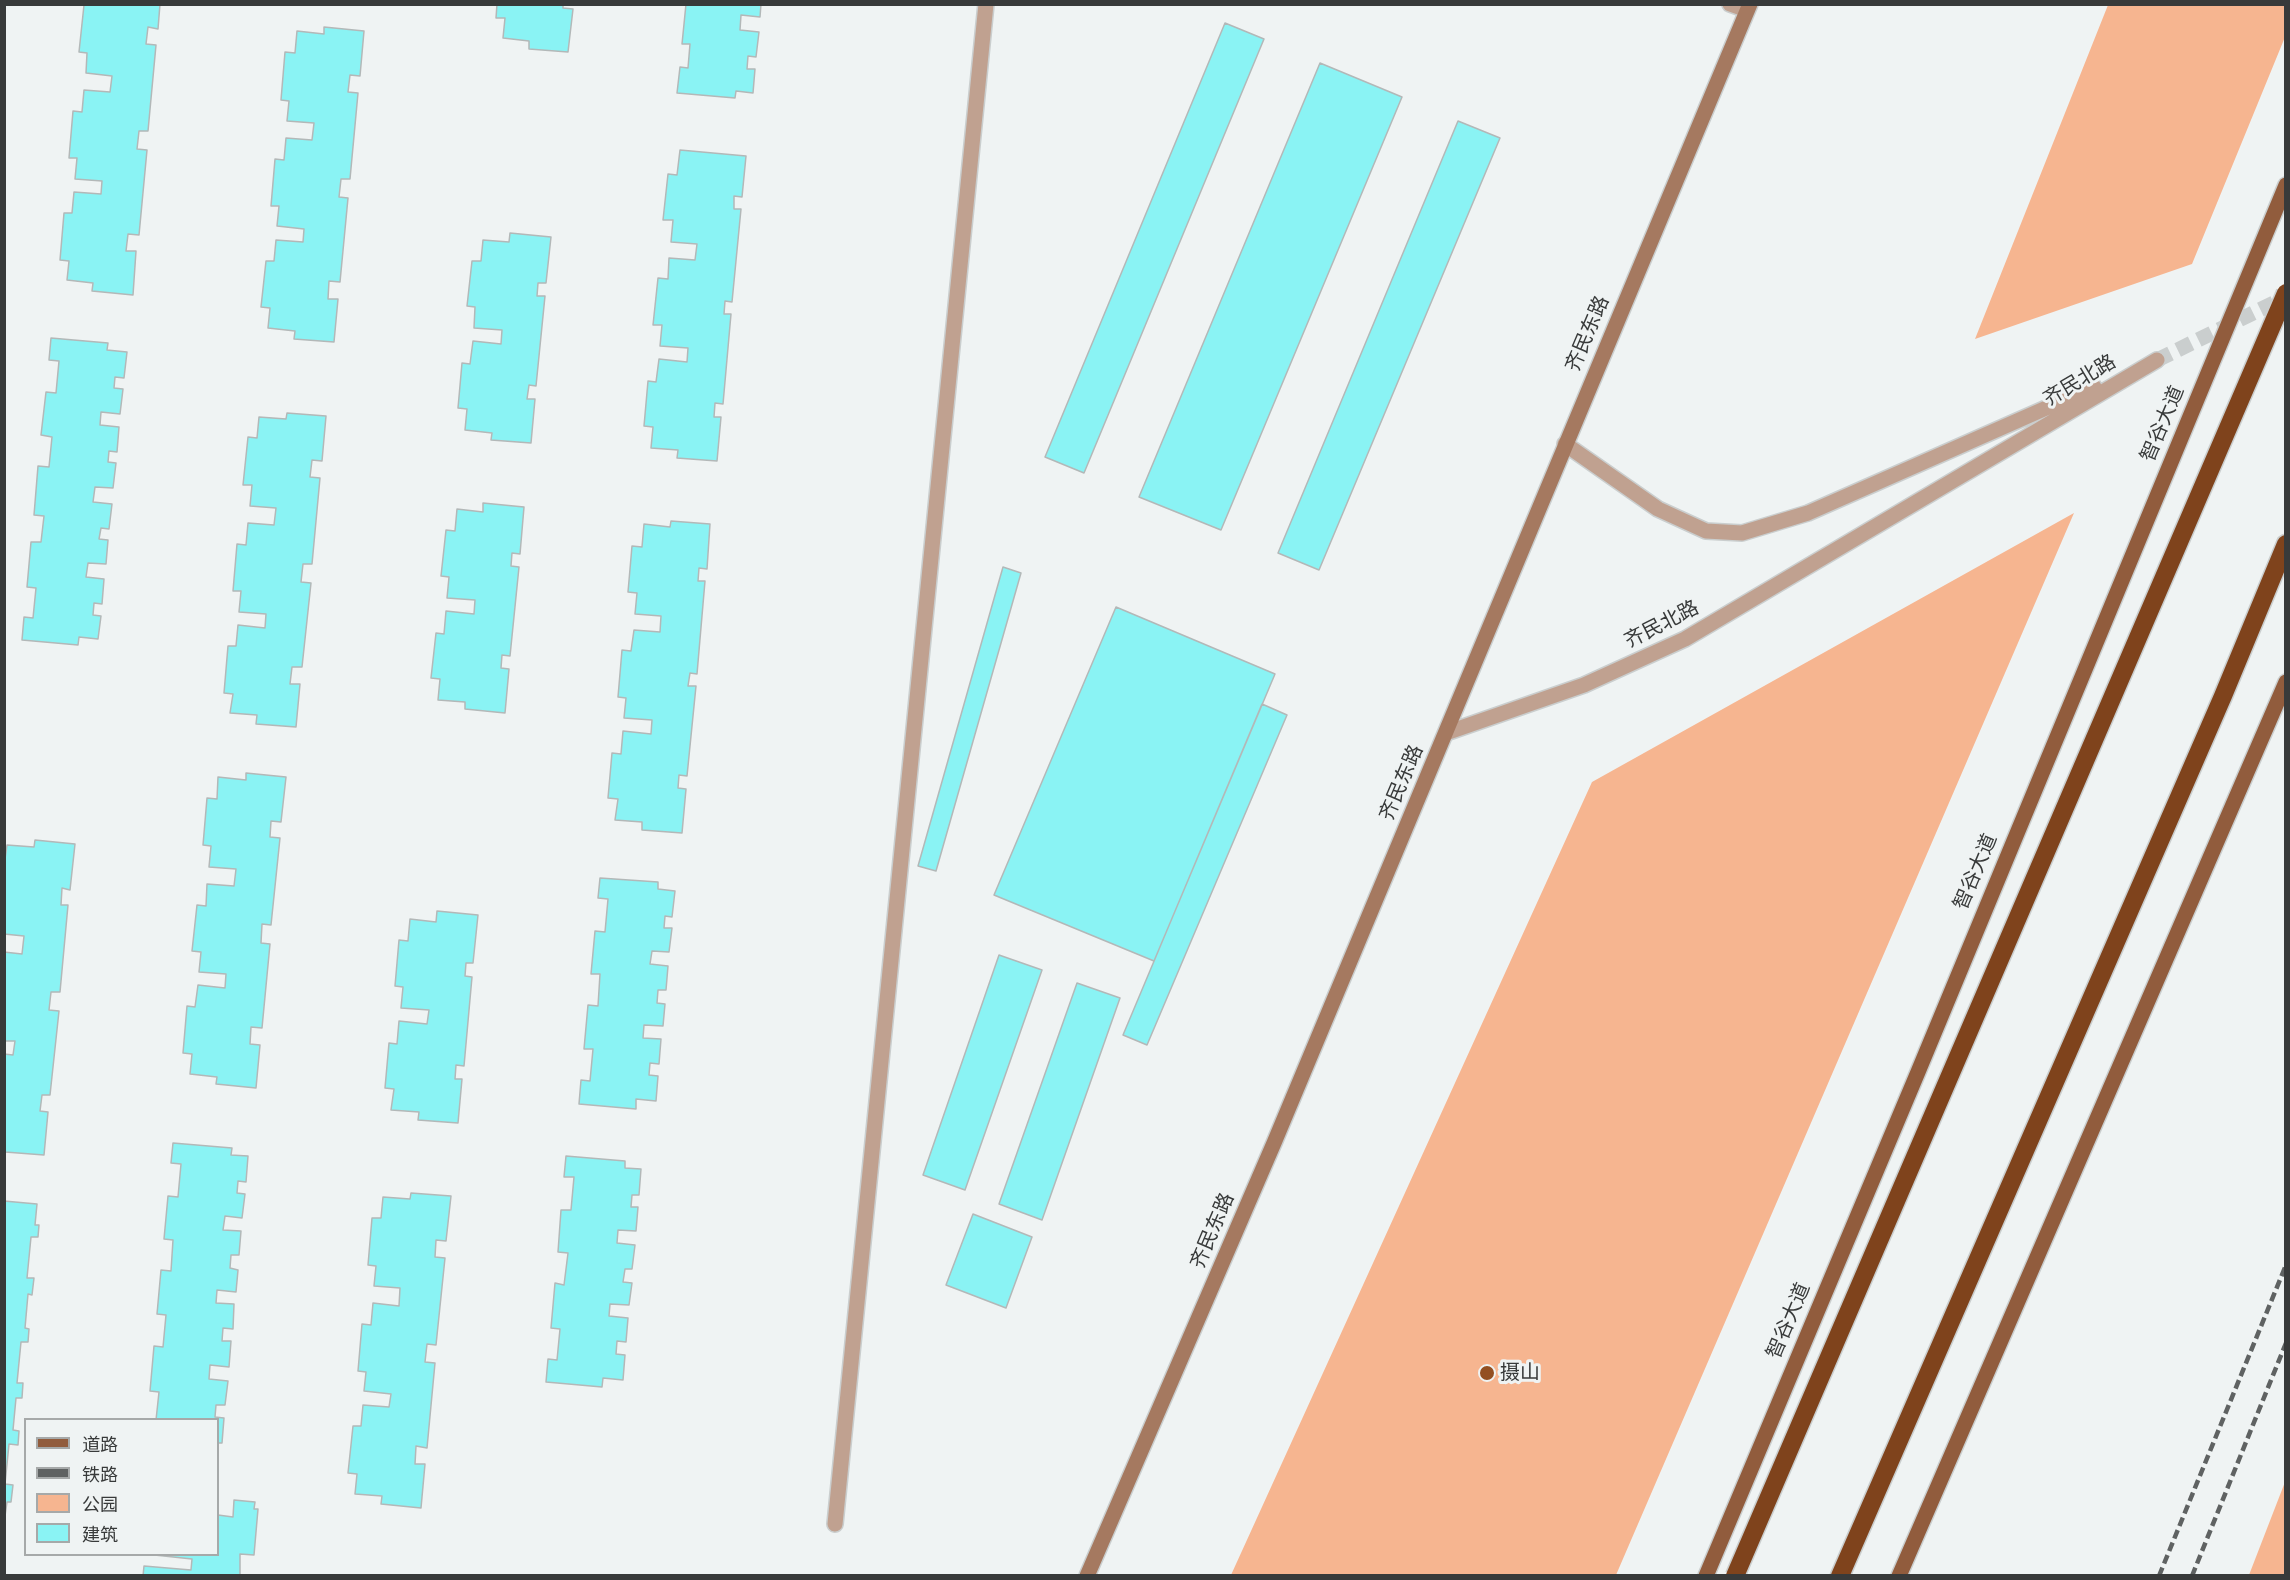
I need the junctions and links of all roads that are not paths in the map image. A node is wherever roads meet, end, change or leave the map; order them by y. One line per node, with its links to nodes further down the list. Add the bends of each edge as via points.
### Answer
1 (986, 4): 10 (street)
2 (1730, 4): 3 (street)
3 (1748, 7): 6 (street, 齐民东路)
4 (2286, 185): 12 (main road, 智谷大道)
5 (2286, 293): 13 (highway, bridge)
6 (1565, 444): 9 (street, 齐民东路); 9 (street, 齐民北路, via 1658,508 1706,531 1742,534 1808,513 2157,360 1686,639 1584,685)
7 (2286, 544): 14 (highway)
8 (2286, 682): 15 (main road)
9 (1446, 733): 11 (street, 齐民东路)
10 (835, 1524)
11 (1087, 1575)
12 (1706, 1575)
13 (1735, 1575)
14 (1840, 1575)
15 (1899, 1575)

